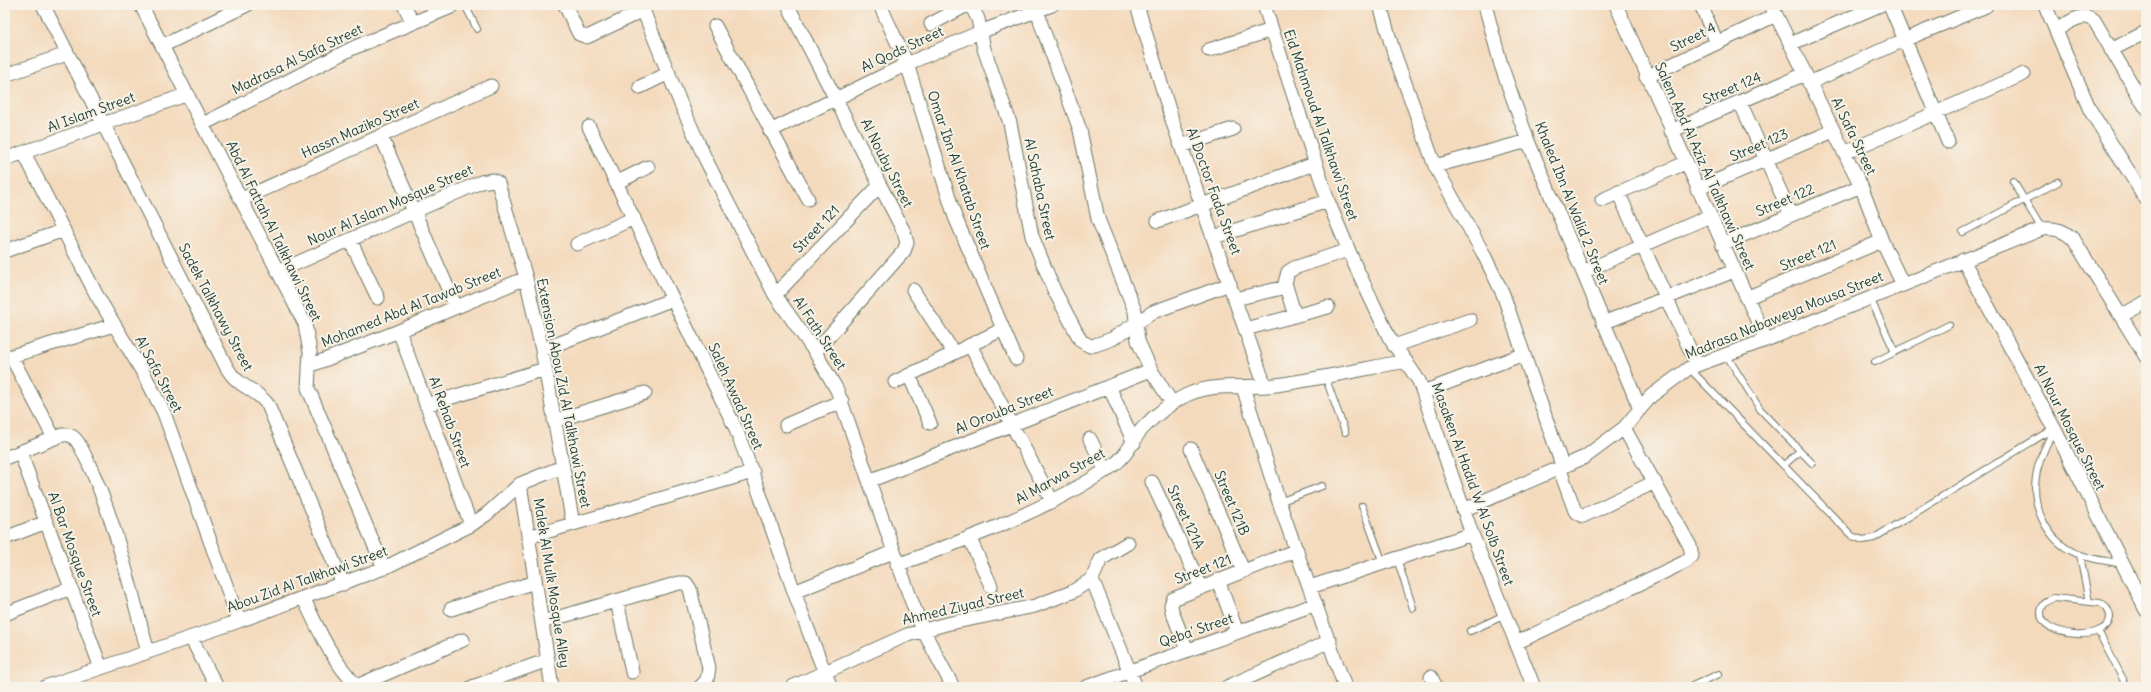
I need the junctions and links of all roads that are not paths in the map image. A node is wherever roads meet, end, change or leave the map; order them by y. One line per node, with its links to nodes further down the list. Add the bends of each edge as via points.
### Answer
1 (43, 5): 40 (street, Sadek Talkhawy Street)
2 (141, 5): 37 (street, Abd Al Fattah Al Talkhawi Street)
3 (247, 5): 37 (street)
4 (404, 5): 26 (street)
5 (465, 5): 29 (lane)
6 (565, 5): 22 (street, via 579,34 583,37)
7 (880, 5): 41 (street, Omar Ibn Al Khatab Street)
8 (967, 5): 27 (street)
9 (970, 5): 32 (street, Al Sahaba Street, via 978,19)
10 (1052, 5): 23 (street, Al Qods Street)
11 (1137, 5): 64 (street, Al Doctor Fada Street)
12 (1264, 5): 30 (street, Eid Mahmoud Al Talkhawi Street)
13 (1380, 5): 71 (street, via 1393,50)
14 (1485, 5): 62 (street, Khaled Ibn Al Walid 2 Street, via 1501,65)
15 (1616, 5): 45 (street, Salem Abd Al Aziz Al Talkhawi Street)
16 (1701, 5): 35 (street)
17 (1880, 5): 36 (street)
18 (1890, 5): 34 (street)
19 (2045, 5): 31 (street)
20 (1986, 6): 34 (street)
21 (451, 7): 26 (street, Madrasa Al Safa Street)
22 (643, 8): 42 (street, Al Fath Street)
23 (1038, 8): 32 (street, Al Qods Street); 127 (street, via 1041,24 1080,130 1098,219 1132,304)
24 (790, 10): 50 (street, Al Nouby Street)
25 (1773, 10): 35 (street, Street 4); 36 (street, Al Safa Street)
26 (413, 23): 54 (street, Madrasa Al Safa Street, via 353,48)
27 (931, 24)
28 (715, 26): 58 (street)
29 (477, 29)
30 (1272, 30): 38 (street); 70 (street, Eid Mahmoud Al Talkhawi Street)
31 (2056, 30): 39 (street, via 2080,17 2091,18); 83 (street, via 2090,110)
32 (980, 32): 41 (street, Al Qods Street); 127 (street, Al Sahaba Street, via 1010,123 1032,236 1075,332 1085,344 1095,345 1112,339)
33 (2146, 32): 39 (street)
34 (1904, 40): 46 (street, Street 124); 53 (street)
35 (1717, 43): 45 (street, Street 4)
36 (1790, 44): 46 (street, Al Safa Street)
37 (162, 46): 49 (street, Abd Al Fattah Al Talkhawi Street)
38 (1209, 50)
39 (2111, 50): 52 (street)
40 (67, 54): 44 (street); 55 (street, Sadek Talkhawy Street)
41 (907, 64): 50 (street, Al Qods Street); 130 (street, Omar Ibn Al Khatab Street, via 955,218)
42 (669, 73): 48 (street); 113 (street, Al Fath Street, via 705,158)
43 (2024, 74): 53 (street)
44 (5, 75)
45 (1646, 77): 59 (street, Salem Abd Al Aziz Al Talkhawi Street)
46 (1807, 78): 51 (street, Street 124); 60 (street, Al Safa Street)
47 (491, 86): 61 (street, Hassn Maziko Street)
48 (640, 87)
49 (188, 94): 54 (street, Abd Al Fattah Al Talkhawi Street); 55 (street, Al Islam Street)
50 (836, 99): 58 (street, Al Qods Street); 77 (street, Al Nouby Street)
51 (1740, 102): 59 (street, Street 124); 68 (street)
52 (2146, 108)
53 (1936, 114): 63 (street); 66 (street)
54 (203, 124): 81 (street, Abd Al Fattah Al Talkhawi Street)
55 (103, 125): 65 (street, Al Islam Street); 211 (street, Sadek Talkhawy Street, via 231,375 243,386 258,393 268,405)
56 (589, 127): 76 (street, Saleh Awad Street)
57 (1233, 129): 64 (street)
58 (770, 131): 82 (street)
59 (1671, 131): 69 (street, Salem Abd Al Aziz Al Talkhawi Street)
60 (1833, 131): 66 (street, Al Safa Street); 68 (street, Street 123)
61 (381, 136): 81 (street, Hassn Maziko Street); 88 (street)
62 (1528, 141): 71 (street); 107 (street, Khaled Ibn Al Walid 2 Street)
63 (1948, 142)
64 (1181, 146): 87 (street, Al Doctor Fada Street)
65 (24, 153): 67 (street, Al Islam Street); 94 (street, Al Safa Street)
66 (1844, 153): 78 (street, Al Safa Street)
67 (5, 159)
68 (1766, 159): 79 (street, Street 123); 89 (street)
69 (1685, 163): 79 (street, Salem Abd Al Aziz Al Talkhawi Street); 80 (street)
70 (1314, 164): 86 (street, Eid Mahmoud Al Talkhawi Street); 87 (street)
71 (1435, 166): 140 (street, via 1494,273)
72 (648, 167): 76 (street)
73 (493, 180): 88 (street, Nour Al Islam Mosque Street, via 481,182); 108 (street, Extension Abou Zid Al Talkhawi Street, via 501,188)
74 (2013, 181): 85 (lane)
75 (2058, 182): 85 (lane)
76 (616, 183): 91 (street, Saleh Awad Street)
77 (880, 185): 113 (street, Street 121); 137 (street, Al Nouby Street, via 904,232 907,243 904,251)
78 (1861, 186): 89 (street, Street 122); 98 (street, Al Safa Street)
79 (1697, 189): 90 (street, Salem Abd Al Aziz Al Talkhawi Street)
80 (1618, 192): 84 (street); 101 (street)
81 (242, 199): 106 (street, Abd Al Fattah Al Talkhawi Street)
82 (808, 199)
83 (2146, 199)
84 (1602, 200)
85 (2025, 200): 93 (lane); 95 (lane)
86 (1328, 201): 96 (street); 102 (street, Eid Mahmoud Al Talkhawi Street)
87 (1202, 205): 92 (street); 96 (street, Al Doctor Fada Street)
88 (414, 211): 97 (street, Nour Al Islam Mosque Street); 121 (street)
89 (1791, 215): 100 (street, Street 122)
90 (1710, 216): 100 (street, Salem Abd Al Aziz Al Talkhawi Street); 101 (street)
91 (634, 218): 99 (street); 118 (street, Saleh Awad Street)
92 (1158, 221)
93 (2048, 228): 104 (street, Madrasa Nabaweya Mousa Street); 124 (street, via 2065,232 2074,240)
94 (64, 230): 103 (street); 128 (street, Al Safa Street)
95 (1963, 232)
96 (1214, 237): 109 (street, Al Doctor Fada Street)
97 (350, 240): 106 (street, Nour Al Islam Mosque Street); 114 (street)
98 (1882, 241): 110 (street, Al Safa Street); 116 (street, Street 121)
99 (577, 244)
100 (1722, 244): 105 (street, Salem Abd Al Aziz Al Talkhawi Street)
101 (1643, 246): 107 (street); 115 (street)
102 (1348, 250): 111 (street, via 1290,269 1285,279); 135 (street, Eid Mahmoud Al Talkhawi Street)
103 (5, 251)
104 (1963, 260): 110 (street, Madrasa Nabaweya Mousa Street); 168 (street, Al Nour Mosque Street)
105 (1734, 270): 115 (street); 116 (street, Salem Abd Al Aziz Al Talkhawi Street)
106 (279, 271): 147 (street, Abd Al Fattah Al Talkhawi Street, via 305,324)
107 (1582, 272): 126 (street, Khaled Ibn Al Walid 2 Street)
108 (526, 278): 121 (street, Mohamed Abd Al Tawab Street); 136 (street, Extension Abou Zid Al Talkhawi Street)
109 (1230, 284): 119 (street, Al Doctor Fada Street); 127 (street, via 1160,309 1146,315)
110 (1903, 285): 117 (street, Madrasa Nabaweya Mousa Street)
111 (1286, 287): 119 (street); 123 (street)
112 (913, 290): 139 (street)
113 (776, 295): 137 (street, Al Fath Street)
114 (378, 298)
115 (1666, 298): 126 (street); 148 (street)
116 (1746, 298): 133 (street, Salem Abd Al Aziz Al Talkhawi Street)
117 (1870, 298): 133 (street, Madrasa Nabaweya Mousa Street); 138 (lane)
118 (673, 299): 136 (street); 182 (street, Saleh Awad Street, via 725,405)
119 (1235, 299): 131 (street, Al Doctor Fada Street)
120 (2146, 302): 124 (street)
121 (456, 307): 132 (street, Mohamed Abd Al Tawab Street)
122 (1328, 307): 123 (street)
123 (1295, 316): 131 (street)
124 (2121, 316): 143 (street)
125 (1470, 320): 135 (street)
126 (1603, 322): 162 (street, Khaled Ibn Al Walid 2 Street)
127 (1135, 324): 150 (street, via 1138,342)
128 (114, 325): 142 (street); 226 (street, Al Safa Street, via 164,413)
129 (1949, 325): 138 (lane)
130 (1003, 329): 134 (street); 144 (street, Omar Ibn Al Khatab Street)
131 (1245, 329): 155 (street, Al Doctor Fada Street)
132 (399, 331): 147 (street, Mohamed Abd Al Tawab Street); 161 (street, Al Rehab Street)
133 (1766, 340): 141 (street, Madrasa Nabaweya Mousa Street)
134 (970, 345): 139 (street); 165 (street)
135 (1394, 346): 145 (street, Eid Mahmoud Al Talkhawi Street)
136 (542, 350): 149 (street, Extension Abou Zid Al Talkhawi Street)
137 (815, 352): 159 (street, Al Fath Street)
138 (1895, 352): 146 (lane)
139 (954, 353): 151 (street)
140 (1524, 354): 157 (street); 180 (street)
141 (1727, 356): 148 (street, Madrasa Nabaweya Mousa Street); 174 (lane, via 1760,409)
142 (8, 357): 170 (street)
143 (2146, 357)
144 (1016, 360)
145 (1406, 361): 152 (street, Al Marwa Street); 157 (street, Masaken Al Hadid W Al Solb Street)
146 (1875, 362)
147 (309, 366): 206 (street, Abd Al Fattah Al Talkhawi Street, via 307,377 310,393)
148 (1693, 366): 162 (street, Madrasa Nabaweya Mousa Street, via 1651,396); 178 (lane)
149 (545, 369): 161 (street); 163 (street, Extension Abou Zid Al Talkhawi Street)
150 (1151, 370): 154 (street, Al Orouba Street); 160 (street)
151 (909, 375): 153 (street); 164 (street)
152 (1325, 376): 155 (street, Al Marwa Street); 169 (lane)
153 (895, 382)
154 (1109, 386): 165 (street, Al Orouba Street); 172 (street)
155 (1265, 386): 156 (street, Al Marwa Street)
156 (1244, 387): 160 (street, Al Marwa Street, via 1202,390); 189 (street)
157 (1423, 392): 191 (street, Masaken Al Hadid W Al Solb Street)
158 (646, 393): 163 (street)
159 (842, 401): 166 (street); 183 (street, Al Fath Street)
160 (1172, 403): 172 (street, Al Marwa Street, via 1143,428)
161 (426, 405): 194 (street, Al Rehab Street)
162 (1640, 409): 167 (street, Madrasa Nabaweya Mousa Street)
163 (554, 421): 179 (street, Extension Abou Zid Al Talkhawi Street)
164 (930, 424)
165 (1012, 424): 183 (street, Al Orouba Street); 188 (street)
166 (786, 425)
167 (1624, 428): 180 (street, Madrasa Nabaweya Mousa Street, via 1585,457); 185 (street)
168 (2054, 428): 178 (lane, via 1868,540 1852,536); 201 (lane, via 2038,466 2036,501 2041,518 2050,533 2068,549); 205 (street, Al Nour Mosque Street)
169 (1344, 432)
170 (54, 438): 175 (street); 237 (street, via 68,434 74,437 94,476 111,520)
171 (1090, 439): 181 (street)
172 (1134, 443): 181 (street, Al Marwa Street, via 1128,452)
173 (1191, 449): 207 (street, Street 121B)
174 (1800, 451): 177 (lane); 178 (lane)
175 (20, 452): 176 (street); 192 (street, Al Bar Mosque Street)
176 (5, 458)
177 (1812, 463)
178 (1784, 465)
179 (562, 467): 186 (street, Abou Zid Al Talkhawi Street); 193 (street, Extension Abou Zid Al Talkhawi Street)
180 (1562, 469): 185 (street, via 1575,510 1583,516); 191 (street, Madrasa Nabaweya Mousa Street)
181 (1106, 471): 188 (street, Al Marwa Street)
182 (753, 472): 193 (street); 216 (street, Saleh Awad Street)
183 (869, 481): 202 (street, Al Fath Street)
184 (1152, 482): 213 (street, Street 121A)
185 (1655, 482): 235 (street, via 1690,546 1690,559)
186 (520, 484): 194 (street, Abou Zid Al Talkhawi Street); 196 (street, Malek Al Mulk Mosque Alley)
187 (1322, 486): 189 (lane)
188 (1052, 501): 198 (street, Al Marwa Street)
189 (1279, 502): 200 (street)
190 (1362, 506): 204 (lane)
191 (1463, 510): 195 (street, Masaken Al Hadid W Al Solb Street)
192 (46, 522): 197 (street); 215 (street, Al Bar Mosque Street)
193 (573, 524): 196 (street)
194 (471, 525): 206 (street, Abou Zid Al Talkhawi Street)
195 (1472, 534): 203 (street); 225 (street, Masaken Al Hadid W Al Solb Street)
196 (528, 536): 210 (street, Malek Al Mulk Mosque Alley)
197 (5, 538)
198 (970, 538): 202 (street, Al Marwa Street); 212 (street)
199 (1128, 543): 208 (street, via 1101,559)
200 (1296, 550): 207 (street, Street 121); 214 (street)
201 (2080, 555): 205 (lane); 219 (lane)
202 (895, 558): 216 (street, Al Marwa Street); 228 (street, Al Fath Street)
203 (1397, 559): 204 (street); 221 (lane)
204 (1383, 563): 214 (street)
205 (2122, 564): 223 (street, Al Nour Mosque Street)
206 (384, 568): 211 (street, Abou Zid Al Talkhawi Street)
207 (1243, 570): 209 (street, Street 121)
208 (1092, 579): 228 (street, Ahmed Ziyad Street, via 1077,589 1035,606); 240 (street)
209 (1218, 580): 213 (street, Street 121); 231 (street)
210 (535, 582): 222 (street); 227 (street, Malek Al Mulk Mosque Alley)
211 (343, 584): 217 (street, Abou Zid Al Talkhawi Street)
212 (991, 586)
213 (1201, 587): 236 (street, Street 121, via 1179,595 1171,601 1172,611)
214 (1310, 587): 220 (street)
215 (71, 588): 224 (street); 239 (street, Al Bar Mosque Street)
216 (794, 592): 242 (street, Saleh Awad Street)
217 (304, 598): 226 (street, Abou Zid Al Talkhawi Street); 247 (street, via 332,656)
218 (616, 601): 227 (street); 241 (street); 250 (street, via 682,582 689,585 709,668 707,680)
219 (2089, 602): 229 (lane, via 2107,607 2110,614 2109,622); 229 (lane, via 2054,598 2047,600 2041,613 2042,620 2047,626 2064,632 2076,634)
220 (1316, 604): 231 (street, Qeba' Street); 234 (street)
221 (1413, 608)
222 (451, 609)
223 (2146, 610)
224 (5, 614)
225 (1504, 615): 230 (lane); 235 (street, Masaken Al Hadid W Al Solb Street)
226 (239, 622): 232 (street, Abou Zid Al Talkhawi Street)
227 (542, 622): 238 (street, Malek Al Mulk Mosque Alley)
228 (923, 630): 242 (street, Ahmed Ziyad Street, via 891,641); 253 (street, Al Fath Street)
229 (2098, 630): 260 (lane)
230 (1470, 631)
231 (1237, 632): 236 (street, Qeba' Street)
232 (191, 638): 237 (street, Abou Zid Al Talkhawi Street); 246 (street)
233 (463, 640): 247 (street)
234 (1330, 641): 256 (street); 257 (street)
235 (1516, 643): 258 (street, Masaken Al Hadid W Al Solb Street)
236 (1187, 650): 240 (street, Qeba' Street)
237 (148, 652): 239 (street, Abou Zid Al Talkhawi Street)
238 (548, 660): 248 (street); 249 (street, Malek Al Mulk Mosque Alley)
239 (101, 668): 244 (street, Abou Zid Al Talkhawi Street)
240 (1128, 671): 254 (street, Qeba' Street); 255 (street)
241 (632, 672)
242 (824, 672): 251 (street, Ahmed Ziyad Street); 252 (street, Saleh Awad Street)
243 (1719, 674): 259 (lane)
244 (80, 682): 245 (street, Abou Zid Al Talkhawi Street)
245 (45, 687)
246 (217, 687)
247 (357, 687)
248 (472, 687)
249 (552, 687)
250 (700, 687)
251 (792, 687)
252 (831, 687)
253 (953, 687)
254 (1086, 687)
255 (1136, 687)
256 (1227, 687)
257 (1345, 687)
258 (1534, 687)
259 (1690, 687)
260 (2127, 687)

